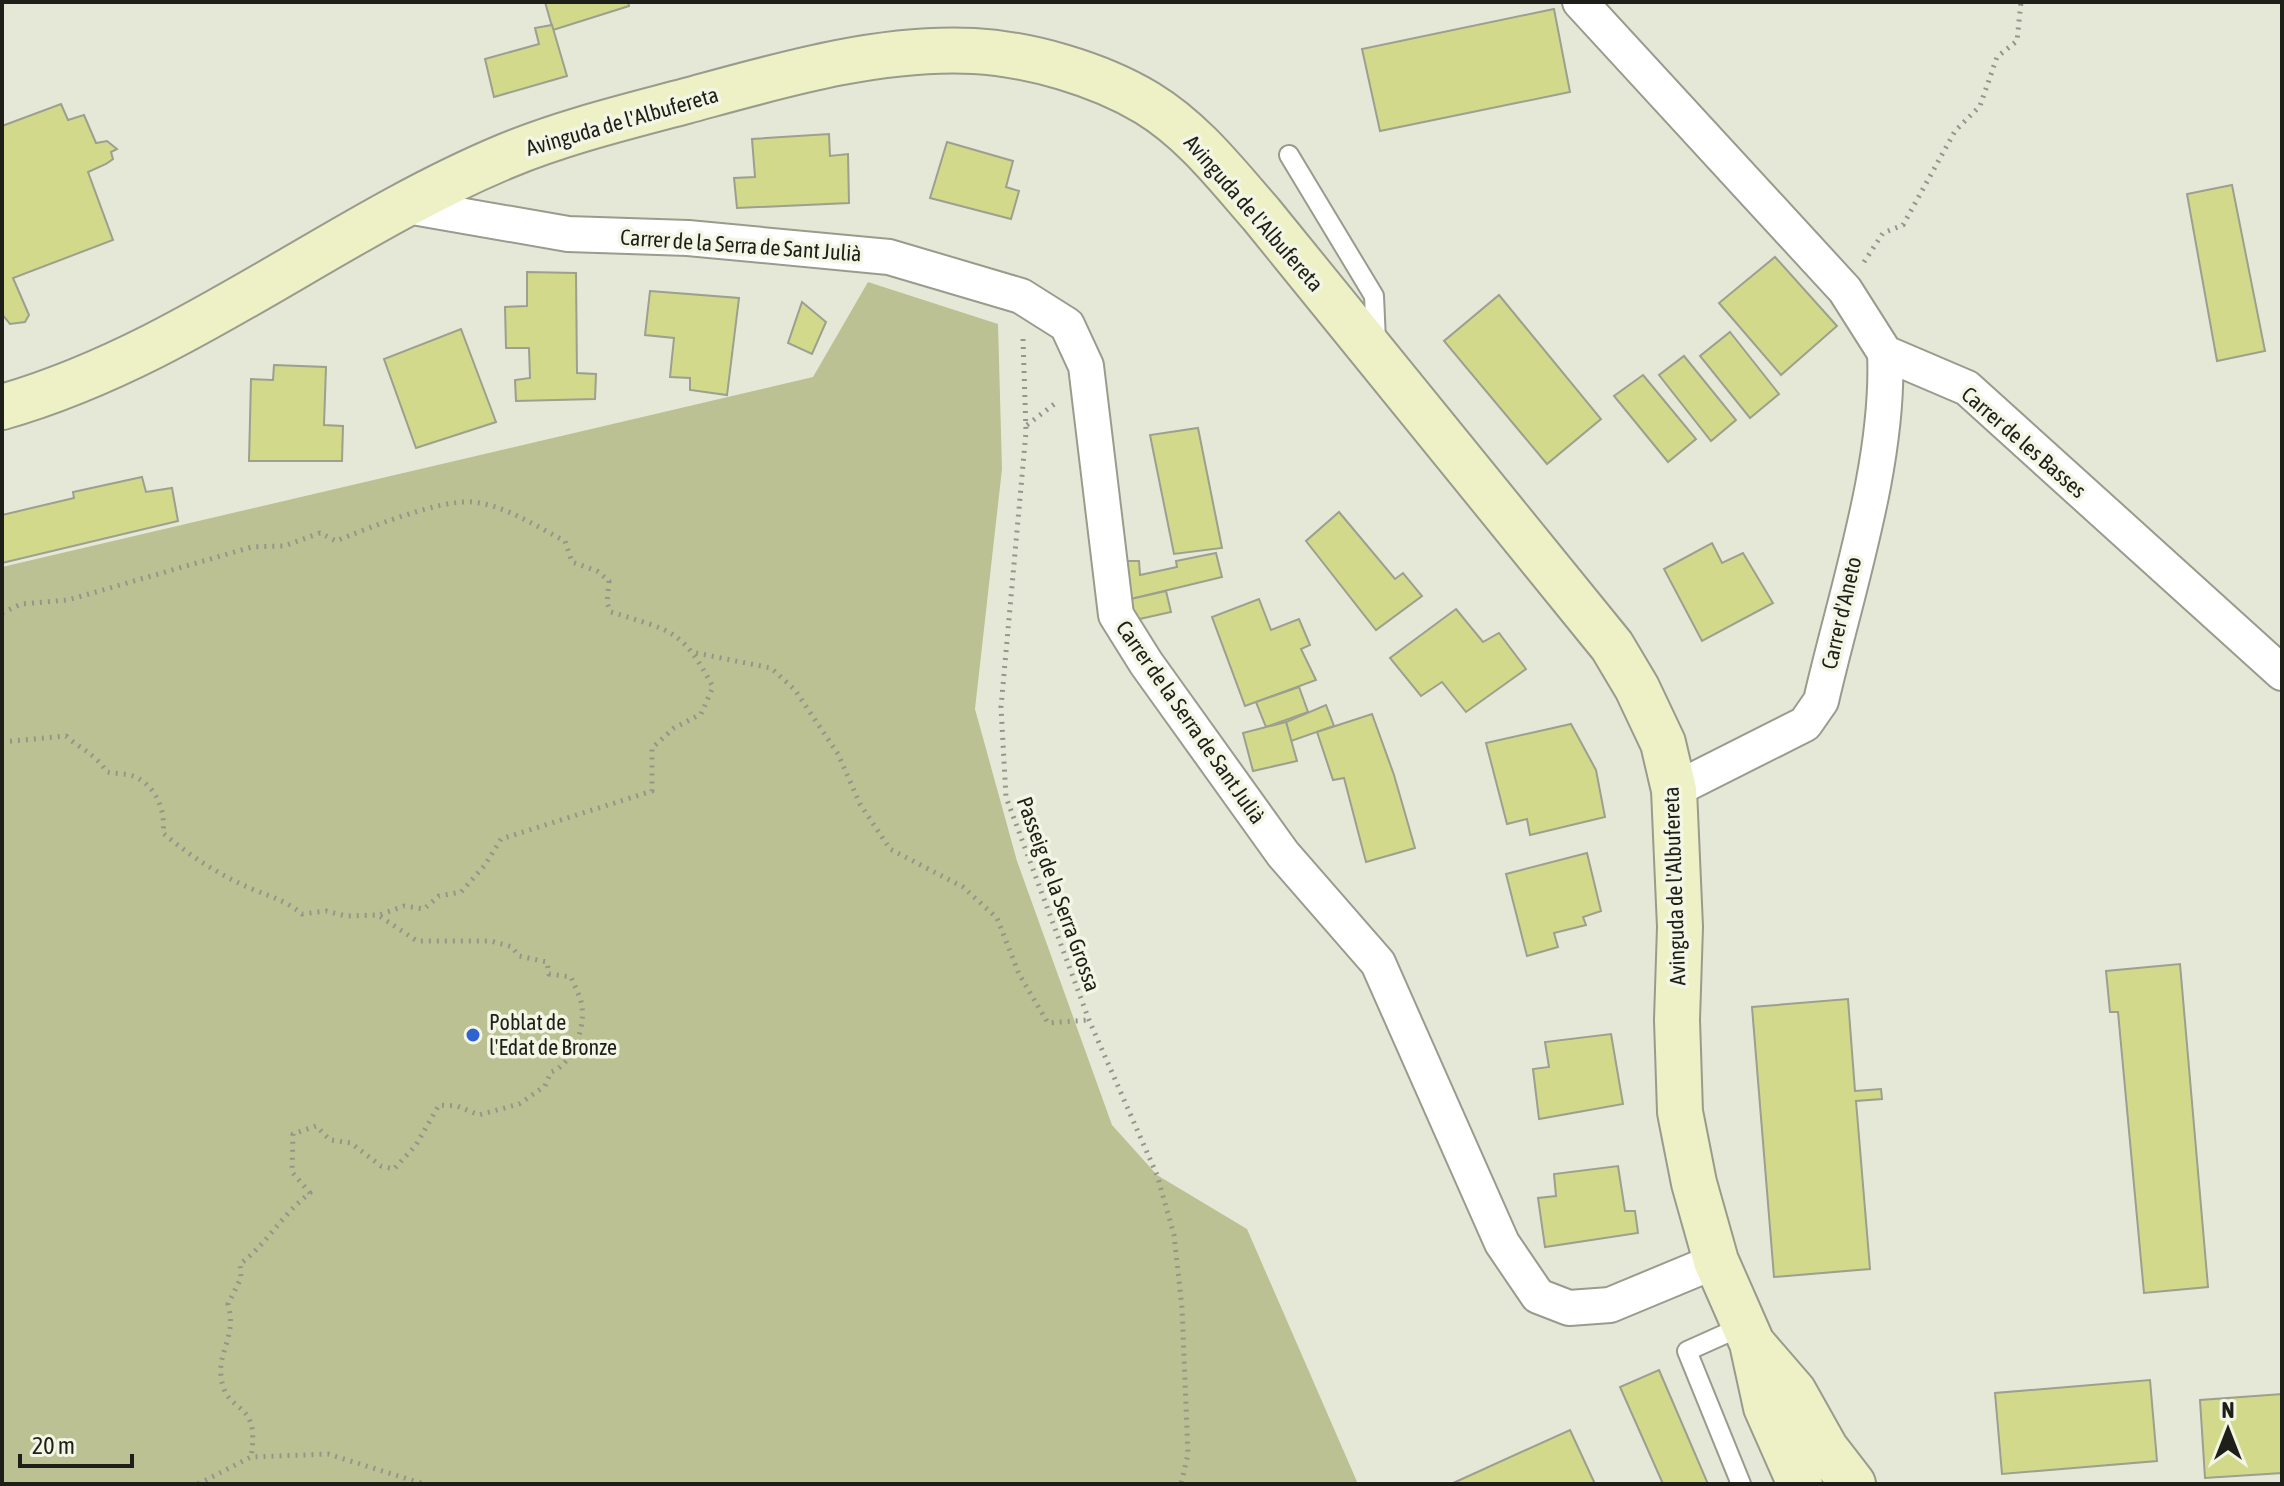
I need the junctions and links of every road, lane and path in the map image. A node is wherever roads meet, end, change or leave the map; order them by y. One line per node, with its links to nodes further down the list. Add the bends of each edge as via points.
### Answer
1 (1580, 2): 5 (street)
2 (2021, 2): 5 (path, via 2017,41 1997,57 1980,106 1955,131 1903,225 1883,233)
3 (1289, 155): 8 (lane, via 1374,296)
4 (407, 206): 6 (street, Carrer de la Serra de Sant Julià, via 568,234 688,238 889,257); 8 (main road, Avinguda de l'Albufereta, via 506,156 618,119 846,62 974,51 1036,61 1146,103 1200,145); 9 (main road, Avinguda de l'Albufereta, via 111,367)
5 (1845, 290): 7 (street)
6 (1021, 296): 16 (path, Passeig de la Serra Grossa, via 1026,432 1001,707 1006,797); 17 (street, Carrer de la Serra de Sant Julià, via 1067,325 1086,366 1116,615 1283,854 1378,963 1502,1243 1538,1296 1569,1308 1610,1305)
7 (1885, 353): 12 (street, Carrer de les Basses, via 1967,388); 14 (street, Carrer d'Aneto, via 1887,398 1880,448 1821,701 1805,724)
8 (1377, 356): 14 (main road, Avinguda de l'Albufereta, via 1612,646 1663,743)
9 (2, 407)
10 (2, 613): 11 (path, via 21,604 68,600 252,547 284,546 320,533 336,541 418,513 472,502 514,513 565,541 572,562 609,581 611,612 667,628)
11 (695, 653): 15 (path, via 713,687 701,714 652,748 652,791 501,839 461,892 439,896 424,909 404,906); 16 (path, via 771,668 795,690 838,754 860,804 890,849 963,887 997,918 1019,974 1048,1023)
12 (2282, 673)
13 (2, 742): 15 (path, via 66,736 95,754 107,772 133,776 144,784 165,816 163,833 199,862 275,895 302,914)
14 (1674, 790): 17 (main road, Avinguda de l'Albufereta, via 1680,1112)
15 (378, 915): 19 (path, via 417,941 491,941 512,947 519,956 547,962 549,974 571,977 582,1006 582,1025 566,1062 532,1097 479,1115 439,1105 416,1145 394,1169 381,1166 351,1143 330,1140 316,1126 293,1134 292,1172 310,1193 240,1264 241,1278 228,1304 233,1322 220,1374 226,1396 247,1412 255,1432)
16 (1089, 1020): 22 (path, Passeig de la Serra Grossa, via 1157,1175 1174,1235 1188,1454)
17 (1716, 1261): 18 (main road, Avinguda de l'Albufereta)
18 (1748, 1334): 23 (lane, via 1687,1351); 24 (main road, Avinguda de l'Albufereta, via 1766,1407); 25 (main road, Avinguda de l'Albufereta, via 1794,1392)
19 (251, 1457): 20 (path); 21 (path, via 328,1454)
20 (198, 1484)
21 (424, 1484)
22 (1181, 1484)
23 (1741, 1484)
24 (1800, 1484)
25 (1853, 1484)

